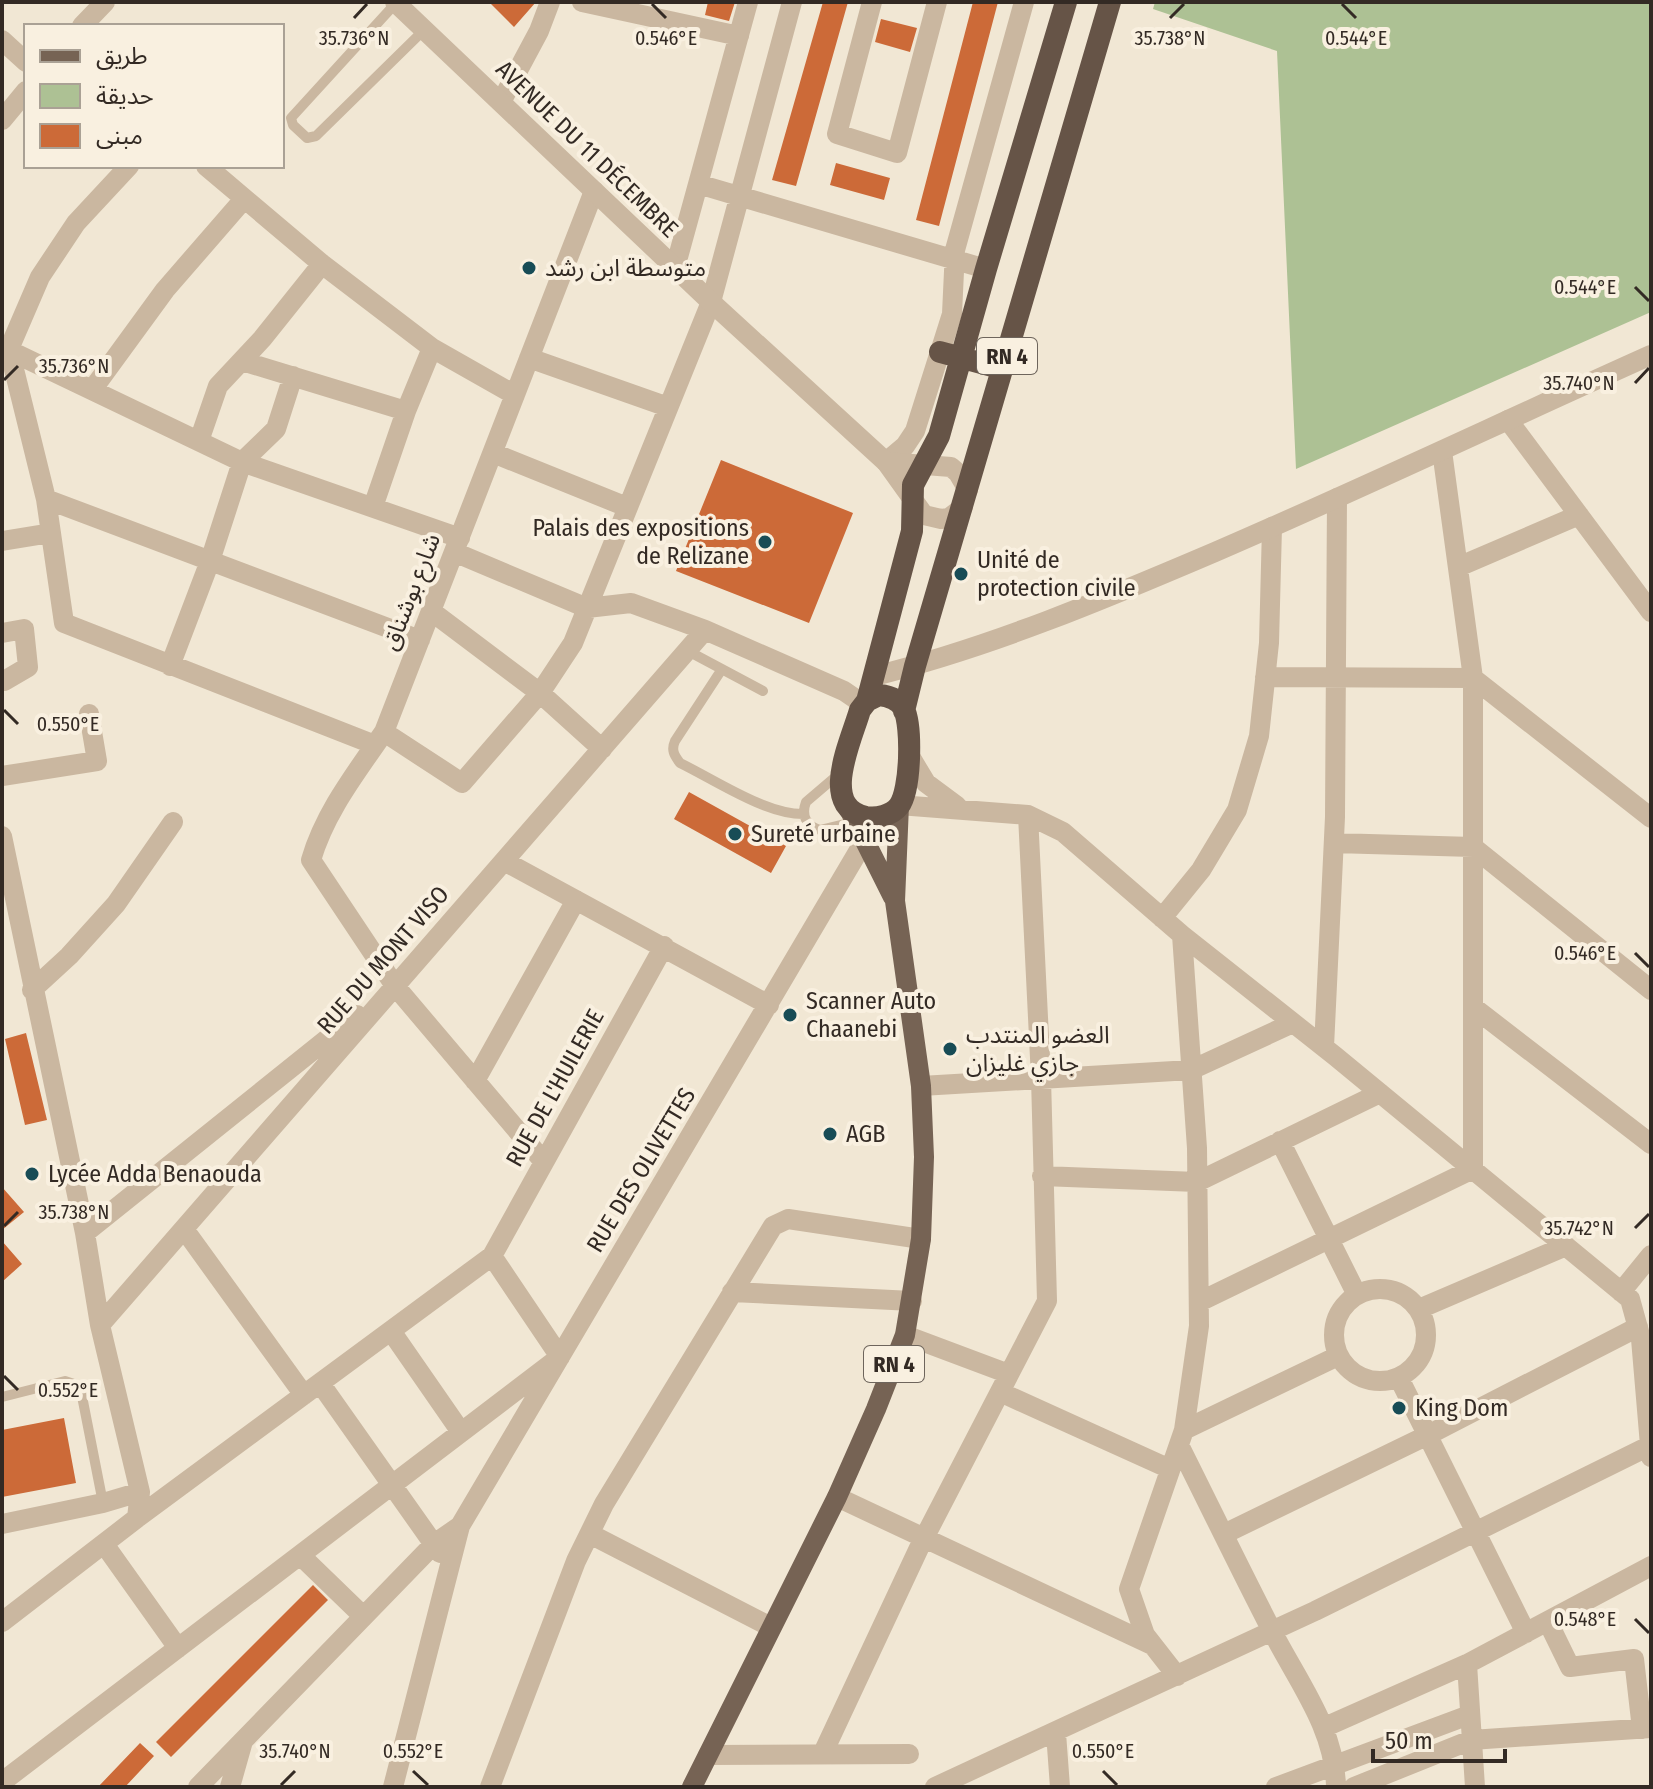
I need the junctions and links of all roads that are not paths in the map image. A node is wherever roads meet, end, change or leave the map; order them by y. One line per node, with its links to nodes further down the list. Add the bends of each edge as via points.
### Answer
1 (105, 2): 12 (street)
2 (395, 2): 13 (street, AVENUE DU 11 DÉCEMBRE); 13 (lane, via 291,118 293,125 307,138 316,136)
3 (550, 2): 18 (street)
4 (748, 2): 14 (street)
5 (792, 2): 24 (street)
6 (872, 2): 7 (street, via 837,134 897,153)
7 (937, 2)
8 (1024, 2): 26 (street)
9 (1066, 2): 29 (highway, RN 4)
10 (1110, 2): 37 (highway, RN 4)
11 (594, 3): 14 (street)
12 (84, 24)
13 (424, 30): 18 (street, AVENUE DU 11 DÉCEMBRE)
14 (739, 36): 22 (street)
15 (2, 40): 16 (street)
16 (24, 60)
17 (24, 93): 19 (street)
18 (501, 102): 23 (street, AVENUE DU 11 DÉCEMBRE)
19 (2, 120)
20 (127, 168): 32 (street, via 76,223 40,277)
21 (208, 168): 25 (street)
22 (698, 184): 24 (street); 28 (street)
23 (594, 191): 28 (street, AVENUE DU 11 DÉCEMBRE); 35 (street, شارع بوشناق)
24 (739, 196): 26 (street); 30 (street)
25 (244, 199): 27 (street); 39 (street, via 165,290)
26 (953, 260): 29 (street); 33 (street)
27 (322, 264): 31 (street); 36 (street)
28 (675, 268): 30 (street, AVENUE DU 11 DÉCEMBRE)
29 (986, 269): 33 (highway, RN 4)
30 (711, 302): 41 (street); 48 (street, AVENUE DU 11 DÉCEMBRE)
31 (432, 348): 40 (street); 42 (street)
32 (4, 349): 39 (street); 52 (street)
33 (951, 354): 37 (highway); 48 (street, via 915,431); 49 (highway, RN 4, via 939,436)
34 (1651, 355): 43 (street)
35 (529, 358): 40 (street, شارع بوشناق); 41 (street)
36 (242, 361): 38 (street); 44 (street, via 218,386)
37 (1003, 369): 50 (highway, RN 4)
38 (293, 376): 42 (street); 47 (street, via 276,429)
39 (92, 390): 44 (street)
40 (515, 395): 46 (street, شارع بوشناق)
41 (668, 407): 55 (street)
42 (406, 411): 54 (street)
43 (1508, 420): 45 (street); 56 (street)
44 (199, 441): 47 (street)
45 (1442, 451): 51 (street); 62 (street)
46 (493, 453): 55 (street); 60 (street, شارع بوشناق)
47 (242, 462): 54 (street); 61 (street)
48 (886, 462): 49 (street); 53 (street, AVENUE DU 11 DÉCEMBRE)
49 (923, 464): 50 (street, via 951,467); 53 (highway, RN 4)
50 (966, 498): 53 (street, via 949,518 932,519); 71 (highway, RN 4)
51 (1337, 498): 57 (street); 75 (street)
52 (46, 499): 58 (street); 61 (street)
53 (911, 501): 73 (highway, RN 4, via 912,531)
54 (373, 507): 60 (street)
55 (627, 507): 64 (street)
56 (1579, 515): 62 (street); 63 (street)
57 (1272, 527): 71 (street, via 1111,597); 74 (street)
58 (51, 533): 59 (street); 70 (street, via 64,623)
59 (2, 541)
60 (457, 545): 64 (street); 65 (street, شارع بوشناق)
61 (210, 561): 68 (street); 70 (street)
62 (1458, 567): 76 (street)
63 (1649, 607)
64 (587, 608): 66 (street, via 631,603); 79 (street, via 573,643)
65 (431, 611): 68 (street, شارع بوشناق); 79 (street)
66 (705, 630): 69 (street, RUE DU MONT VISO); 80 (street)
67 (2, 633): 77 (street, via 24,629 28,667)
68 (420, 640): 83 (street, شارع بوشناق)
69 (688, 651): 72 (lane); 84 (street, RUE DU MONT VISO)
70 (170, 666): 83 (street)
71 (915, 666): 73 (street); 81 (highway, RN 4)
72 (722, 669): 78 (lane); 91 (lane, via 675,741 675,757 768,807)
73 (874, 676): 80 (highway, RN 4)
74 (1265, 677): 75 (street); 101 (street, via 1259,736 1237,810 1201,870)
75 (1336, 678): 76 (street); 96 (street)
76 (1473, 678): 89 (street); 97 (street)
77 (4, 681)
78 (763, 691)
79 (540, 693): 83 (street, via 462,783); 84 (street)
80 (865, 703): 81 (highway, via 887,696); 86 (highway)
81 (904, 711): 85 (highway)
82 (89, 714): 87 (street, via 97,761)
83 (380, 738): 104 (street, شارع بوشناق, via 337,800 311,860)
84 (602, 749): 98 (street, RUE DU MONT VISO)
85 (908, 753): 88 (street, via 926,783); 90 (highway, via 906,785)
86 (841, 772): 90 (highway, via 840,790); 91 (lane, via 810,797)
87 (2, 776)
88 (961, 809): 90 (street); 92 (street)
89 (1648, 811)
90 (875, 812): 91 (lane, via 820,830); 95 (street, RUE DES OLIVETTES); 100 (main road, RN 4)
91 (803, 814)
92 (1028, 815): 101 (street, via 1079,843); 112 (street)
93 (173, 822): 105 (street, via 116,904)
94 (2, 836): 105 (street)
95 (865, 840): 100 (main road, RN 4); 107 (street, RUE DES OLIVETTES)
96 (1334, 843): 97 (street); 110 (street)
97 (1473, 847): 106 (street); 108 (street)
98 (504, 861): 99 (street); 104 (street, RUE DU MONT VISO)
99 (576, 900): 103 (street); 113 (street)
100 (895, 901): 114 (main road, RN 4)
101 (1162, 918): 102 (street)
102 (1182, 935): 109 (street); 111 (street)
103 (664, 946): 107 (street); 118 (street, RUE DE L'HUILERIE)
104 (395, 986): 113 (street); 122 (street, RUE DU MONT VISO); 123 (street)
105 (32, 990): 123 (street)
106 (1651, 990)
107 (769, 1005): 140 (street, RUE DES OLIVETTES)
108 (1473, 1007): 117 (street); 119 (street)
109 (1293, 1023): 110 (street); 111 (street)
110 (1324, 1047): 115 (street)
111 (1191, 1070): 112 (street); 121 (street)
112 (1041, 1078): 114 (street); 120 (street)
113 (475, 1081): 118 (street)
114 (921, 1086): 125 (main road, RN 4)
115 (1380, 1093): 116 (street); 119 (street)
116 (1280, 1141): 121 (street); 124 (street)
117 (1651, 1144)
118 (544, 1162): 128 (street, RUE DE L'HUILERIE)
119 (1473, 1169): 124 (street); 126 (street)
120 (1042, 1176): 121 (street); 142 (street, via 1047,1301)
121 (1197, 1182): 133 (street)
122 (184, 1229): 136 (street, RUE DU MONT VISO); 143 (street)
123 (85, 1233): 136 (street)
124 (1330, 1238): 130 (street); 133 (street)
125 (921, 1239): 129 (street, via 780,1221); 132 (main road, RN 4)
126 (1566, 1246): 131 (street); 134 (street)
127 (1651, 1255): 131 (street)
128 (492, 1256): 137 (street); 140 (street)
129 (732, 1292): 132 (street); 159 (street)
130 (1357, 1295): 134 (street, via 1384,1288); 139 (street, via 1338,1315)
131 (1626, 1296): 135 (street)
132 (912, 1301): 138 (main road, RN 4)
133 (1199, 1302): 148 (street)
134 (1419, 1309): 141 (street, via 1427,1340 1422,1356)
135 (1644, 1320): 145 (street); 147 (street)
136 (100, 1325): 152 (street)
137 (391, 1331): 143 (street); 146 (street)
138 (905, 1335): 142 (street); 153 (main road, RN 4)
139 (1338, 1356): 141 (street, via 1347,1368 1371,1381); 148 (street)
140 (560, 1357): 146 (street); 157 (street, RUE DES OLIVETTES)
141 (1399, 1378): 147 (street)
142 (1004, 1383): 150 (street); 161 (street)
143 (312, 1389): 151 (street); 155 (street)
144 (2, 1397): 154 (lane, via 65,1381 80,1386)
145 (1649, 1424): 149 (street)
146 (461, 1432): 151 (street)
147 (1428, 1435): 158 (street); 160 (street)
148 (1181, 1438): 150 (street); 160 (street)
149 (1650, 1452): 158 (street)
150 (1170, 1469): 173 (street, via 1129,1589)
151 (392, 1485): 163 (street); 164 (street)
152 (140, 1492): 154 (street); 155 (street)
153 (837, 1497): 161 (street); 170 (main road, RN 4)
154 (103, 1503): 156 (street)
155 (137, 1518): 162 (street)
156 (2, 1524)
157 (460, 1526): 163 (street); 166 (street)
158 (1477, 1531): 171 (street); 172 (street)
159 (590, 1534): 170 (street); 191 (street)
160 (1224, 1534): 171 (street)
161 (924, 1539): 173 (street); 183 (street)
162 (104, 1544): 168 (street); 174 (street)
163 (434, 1544): 166 (street); 167 (street)
164 (300, 1555): 167 (street); 174 (street)
165 (1651, 1566): 169 (street)
166 (450, 1567): 190 (street)
167 (363, 1616): 181 (street)
168 (2, 1622)
169 (1548, 1622): 172 (street); 179 (street, via 1570,1667 1634,1659)
170 (771, 1627): 185 (main road, RN 4)
171 (1272, 1631): 176 (street); 178 (street)
172 (1526, 1633): 175 (street)
173 (1153, 1645): 176 (street)
174 (178, 1648): 187 (street)
175 (1467, 1664): 177 (street); 178 (street)
176 (1177, 1676): 180 (street)
177 (1469, 1715): 182 (street); 186 (street)
178 (1325, 1727): 186 (street)
179 (1647, 1728): 182 (street)
180 (1056, 1733): 193 (street); 194 (street)
181 (244, 1739): 188 (street); 189 (street)
182 (1471, 1740): 197 (street); 198 (street)
183 (823, 1753): 184 (street); 185 (street)
184 (909, 1754)
185 (708, 1755): 192 (main road, RN 4)
186 (1336, 1763): 195 (street); 196 (street)
187 (2, 1782)
188 (198, 1787)
189 (230, 1787)
190 (393, 1787)
191 (490, 1787)
192 (692, 1787)
193 (935, 1787)
194 (1060, 1787)
195 (1276, 1787)
196 (1336, 1787)
197 (1354, 1787)
198 (1475, 1787)

